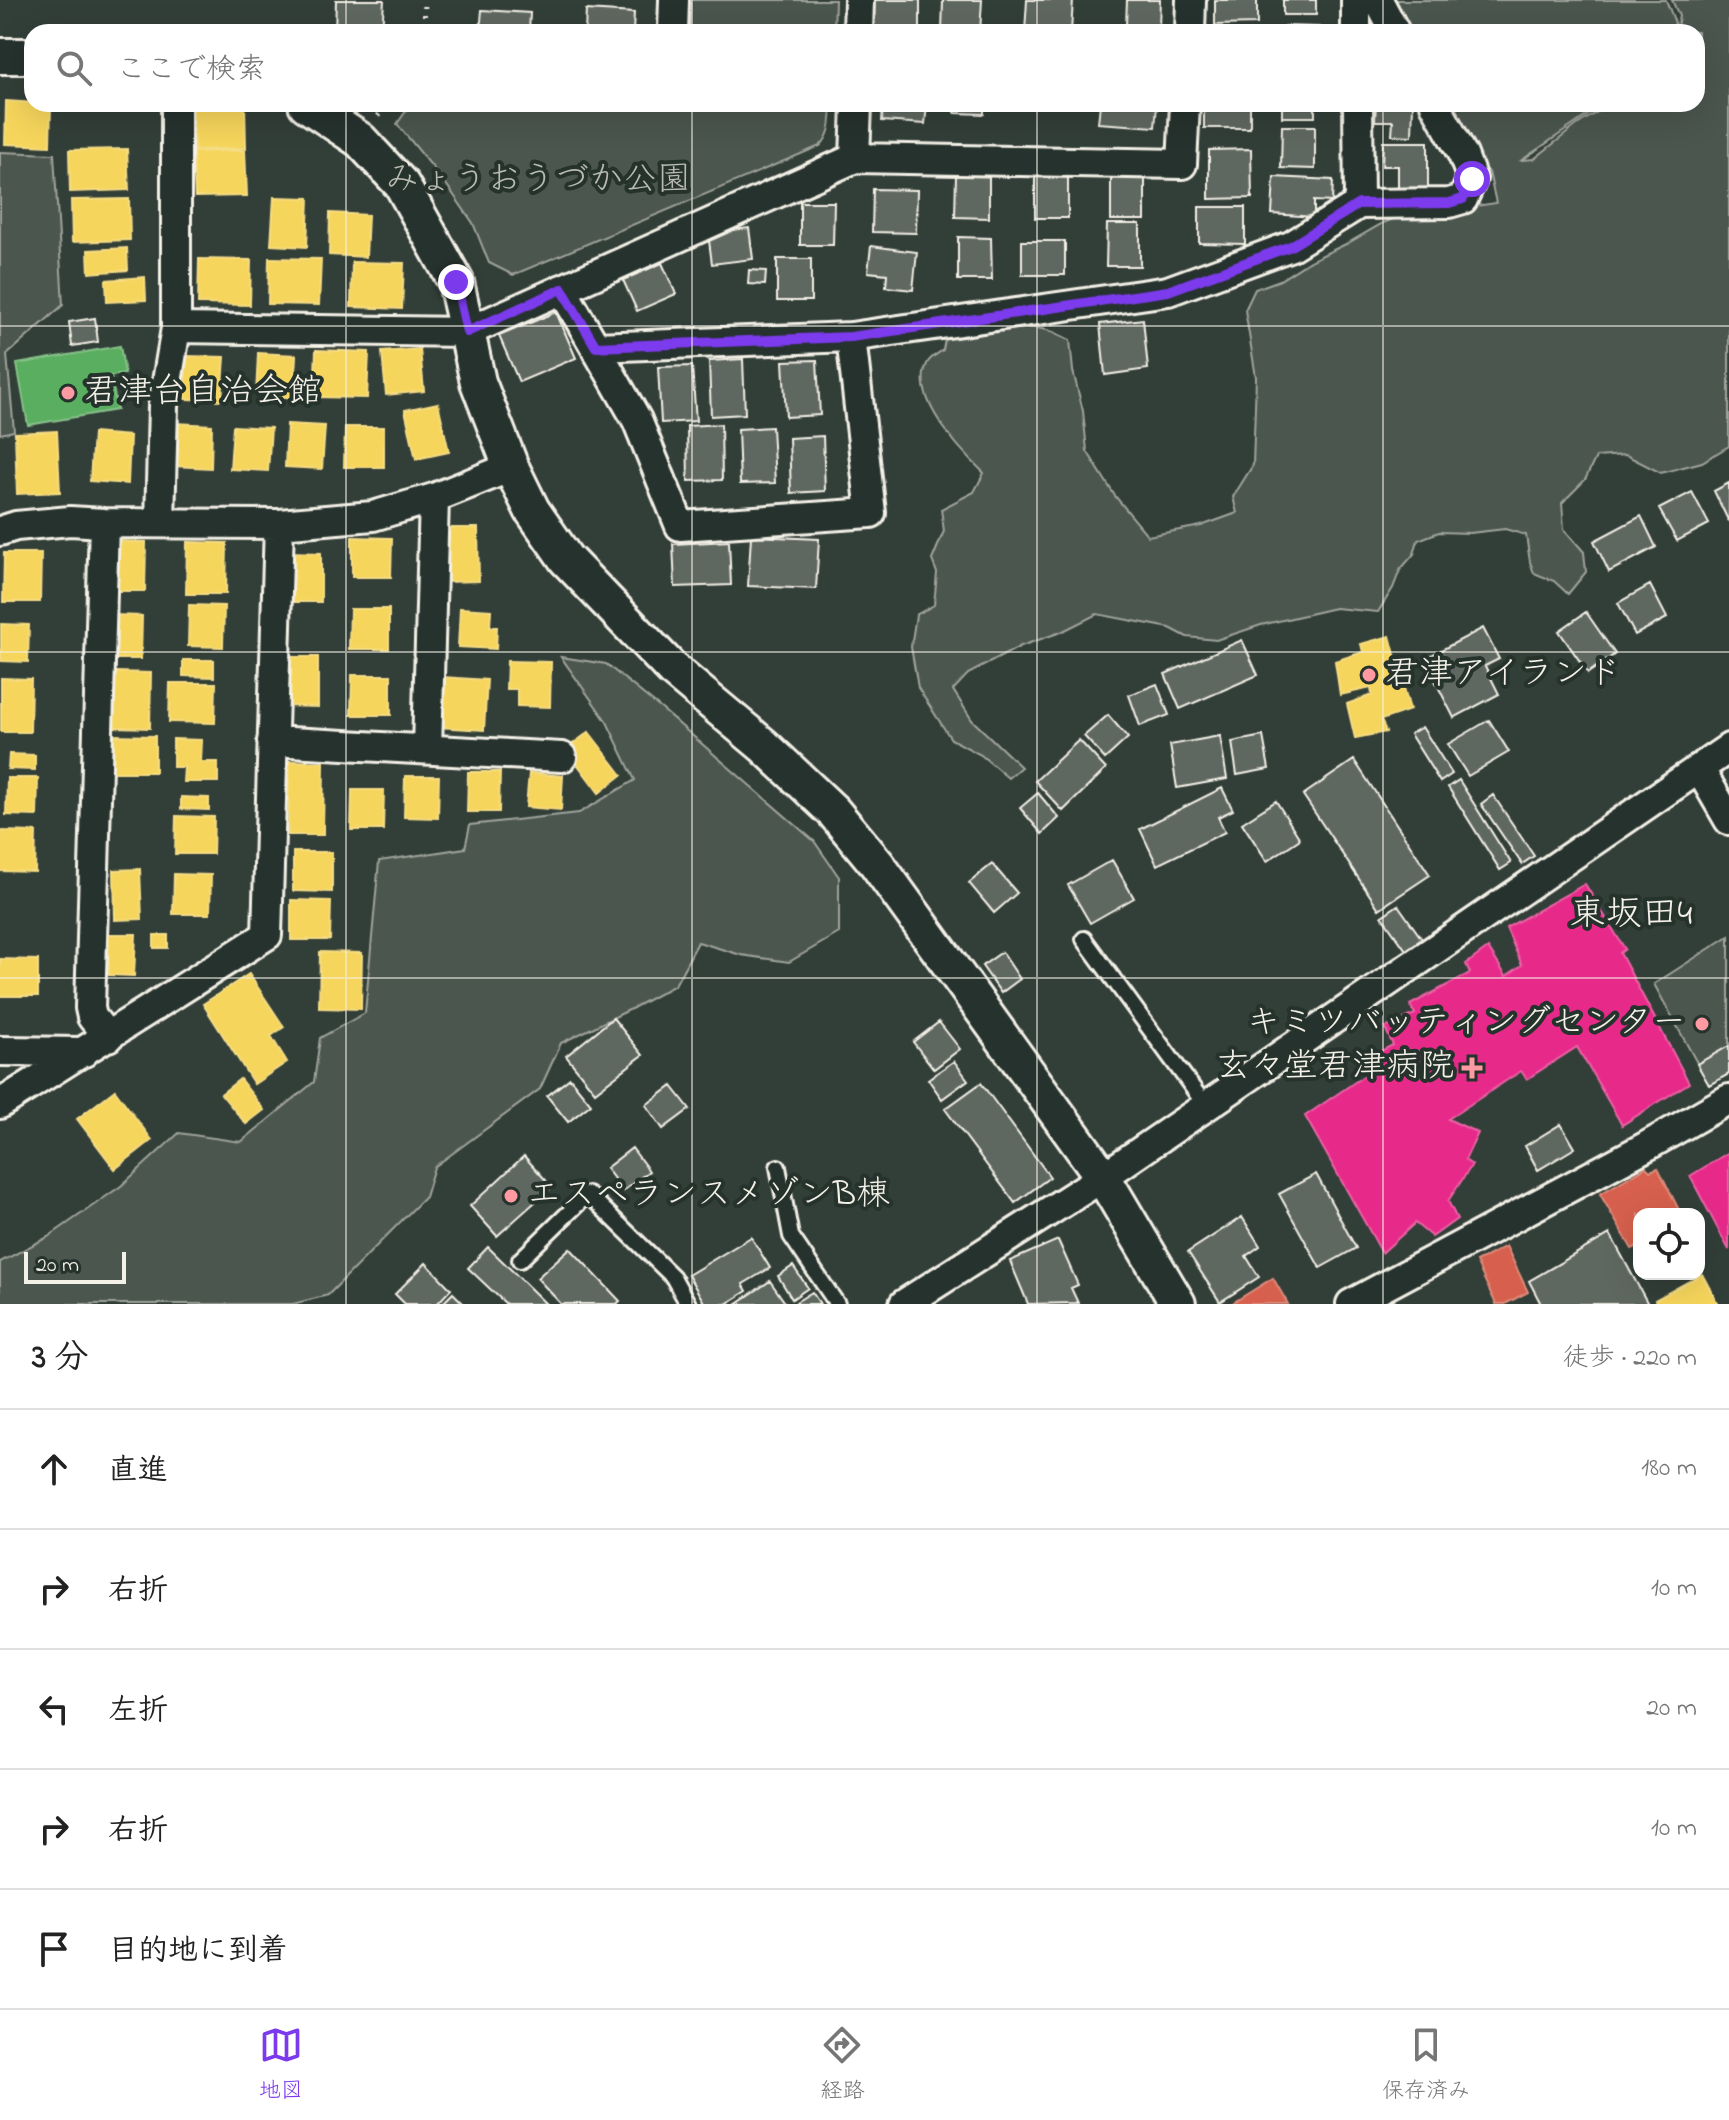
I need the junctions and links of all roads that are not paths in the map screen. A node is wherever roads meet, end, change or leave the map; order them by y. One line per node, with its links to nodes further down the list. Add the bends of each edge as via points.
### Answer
1 (674, 0): 6 (street)
2 (859, 0): 7 (street)
3 (1191, 0): 8 (street)
4 (1356, 0): 9 (street)
5 (1378, 0): 10 (street)
6 (673, 24)
7 (858, 24)
8 (1190, 24)
9 (1356, 24)
10 (1391, 24)
11 (0, 56): 12 (street)
12 (24, 56)
13 (176, 112): 22 (street)
14 (318, 112): 23 (street, via 360,140 402,185 456,282)
15 (857, 112): 19 (street)
16 (1185, 112): 19 (street, via 1182,164)
17 (1358, 112): 20 (street)
18 (1439, 112): 20 (street, via 1472,179 1463,199)
19 (855, 158): 21 (street)
20 (1359, 204): 24 (street, via 1291,246 1168,291)
21 (562, 289): 23 (street); 25 (street)
22 (176, 328): 23 (street); 29 (street, via 163,406)
23 (467, 332): 26 (street, via 478,382)
24 (851, 337): 25 (street); 25 (street, via 871,513 680,526 637,420)
25 (596, 347)
26 (511, 467): 27 (street); 45 (street, via 532,510 566,559 673,670 764,746 869,853)
27 (434, 498): 30 (street, via 373,516); 34 (street)
28 (104, 523): 29 (street); 31 (street, via 70,521); 39 (street, via 90,1008)
29 (160, 523): 30 (street)
30 (279, 524): 32 (street)
31 (0, 531)
32 (272, 741): 34 (street); 39 (street, via 267,935)
33 (1729, 748): 36 (street)
34 (427, 749): 35 (street)
35 (562, 757)
36 (1699, 768): 37 (street); 43 (street)
37 (1729, 820)
38 (1084, 939): 43 (lane)
39 (96, 1045): 40 (street); 42 (street)
40 (0, 1051)
41 (1729, 1099): 51 (street)
42 (0, 1104)
43 (1206, 1106): 45 (street)
44 (778, 1167): 48 (lane, via 791,1236)
45 (1103, 1177): 49 (street); 50 (street)
46 (520, 1260): 47 (lane, via 588,1194 673,1277)
47 (688, 1304)
48 (837, 1304)
49 (904, 1304)
50 (1178, 1304)
51 (1351, 1304)

